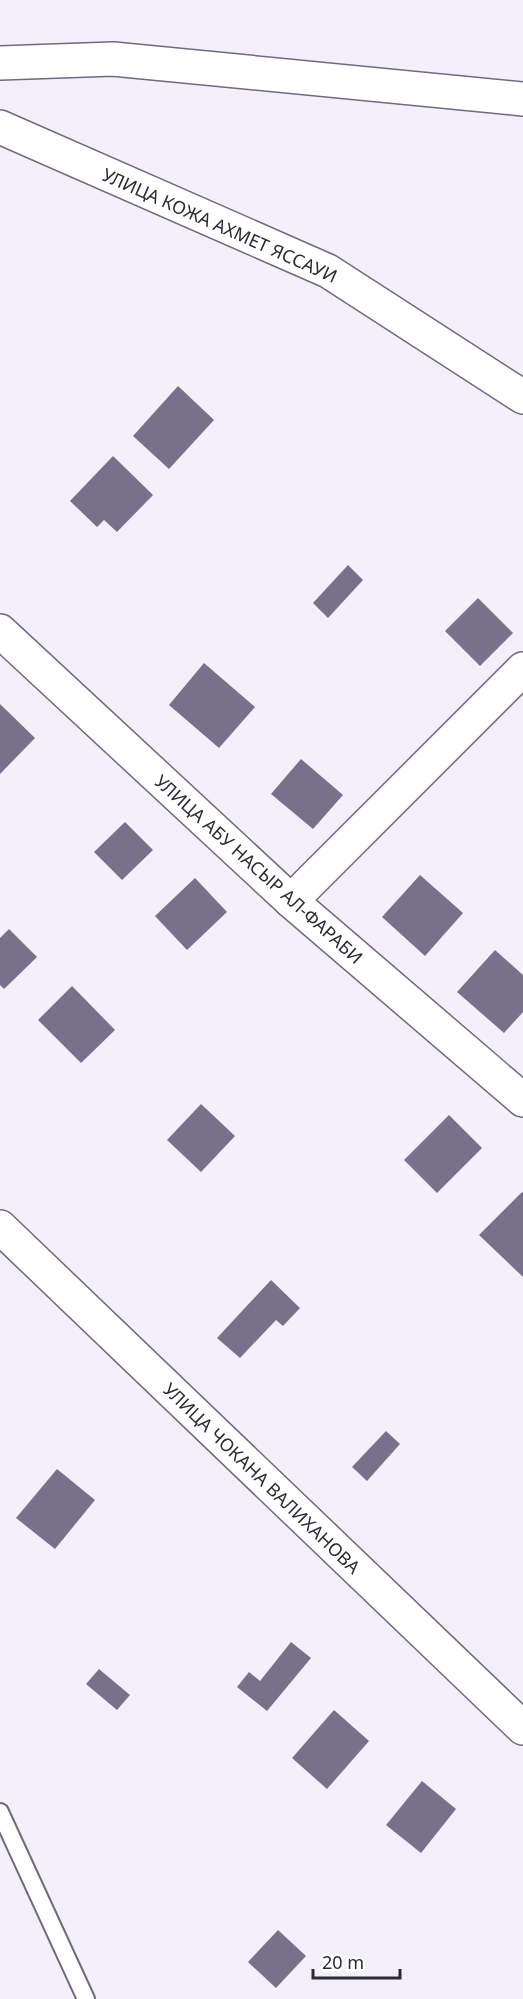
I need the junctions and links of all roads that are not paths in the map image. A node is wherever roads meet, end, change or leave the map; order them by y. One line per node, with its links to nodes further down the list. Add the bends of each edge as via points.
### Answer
1 (0, 63): 2 (street, via 113,58)
2 (523, 99)
3 (0, 127): 4 (street, УЛИЦА КОЖА АХМЕТ ЯССАУИ, via 328,271)
4 (523, 397)
5 (0, 631): 7 (street, УЛИЦА АБУ НАСЫР АЛ-ФАРАБИ)
6 (523, 669): 7 (street)
7 (291, 901): 8 (street, УЛИЦА АБУ НАСЫР АЛ-ФАРАБИ)
8 (523, 1100)
9 (0, 1227): 10 (street, УЛИЦА ЧОКАНА ВАЛИХАНОВА)
10 (523, 1728)
11 (0, 1812): 12 (lane)
12 (86, 1999)

